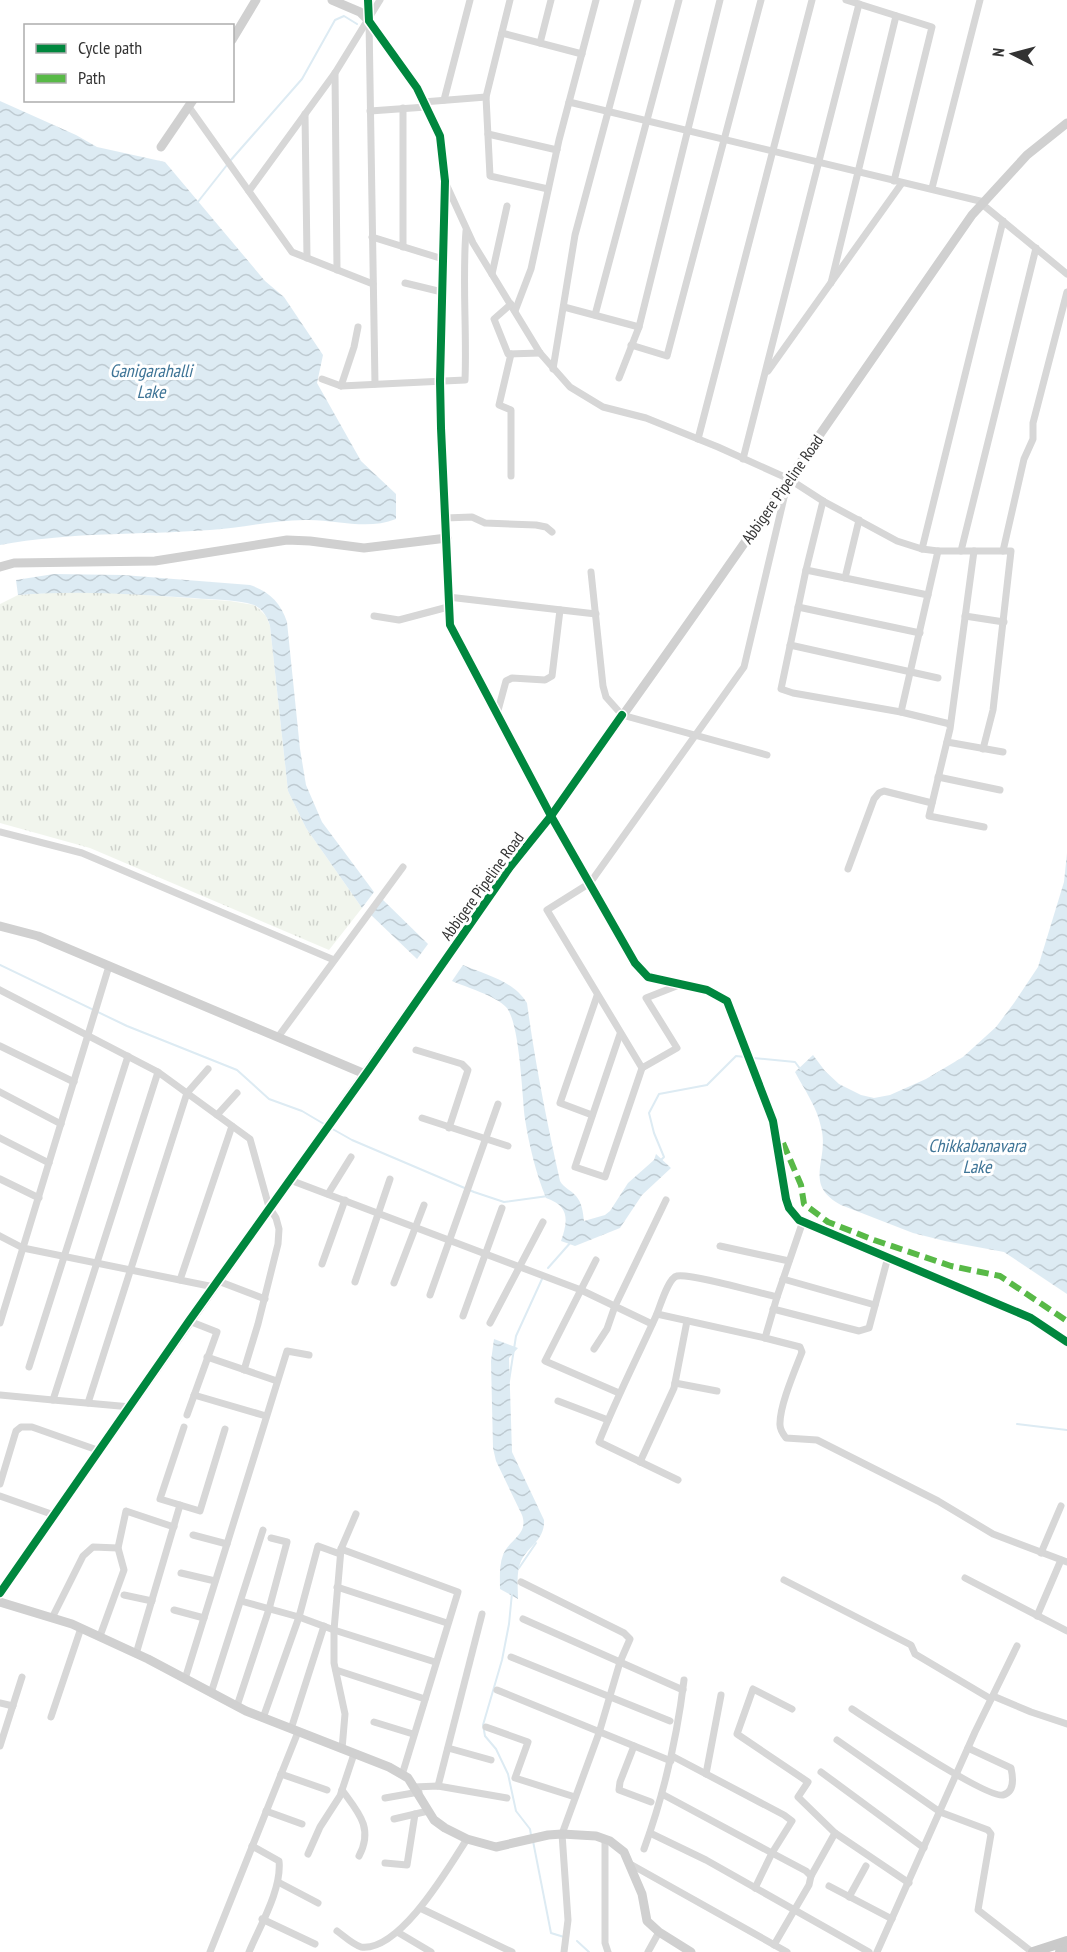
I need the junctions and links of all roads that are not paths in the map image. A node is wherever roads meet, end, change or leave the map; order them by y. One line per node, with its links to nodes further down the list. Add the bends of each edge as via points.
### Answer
1 (256, 0): 20 (street)
2 (333, 0): 18 (street, via 360,12)
3 (368, 0): 18 (street)
4 (380, 0): 18 (street)
5 (470, 0): 25 (street)
6 (510, 0): 19 (street)
7 (551, 0): 21 (street)
8 (596, 0): 22 (street)
9 (638, 0): 31 (street)
10 (679, 0): 33 (street)
11 (720, 0): 35 (street)
12 (761, 0): 37 (street)
13 (812, 0): 40 (street)
14 (846, 0): 16 (street)
15 (980, 0): 45 (street)
16 (859, 4): 17 (street); 41 (street)
17 (896, 16): 42 (street); 44 (street, via 932,27)
18 (369, 21): 23 (street); 28 (street); 30 (street)
19 (502, 33): 21 (street); 24 (street)
20 (234, 37)
21 (540, 43): 22 (street)
22 (582, 54): 26 (street)
23 (335, 73): 32 (street); 57 (street)
24 (486, 97): 25 (street); 36 (street)
25 (444, 100): 28 (street)
26 (569, 102): 31 (street); 39 (street)
27 (191, 104): 38 (street); 47 (street)
28 (425, 104): 29 (street); 43 (street, via 440,136)
29 (403, 108): 30 (street); 53 (street)
30 (370, 111): 52 (street)
31 (609, 112): 33 (street); 66 (street, via 575,235)
32 (305, 114): 47 (street); 55 (street)
33 (647, 121): 35 (street); 67 (street)
34 (1067, 123): 48 (street, Abbigere Pipeline Road, via 1027,155)
35 (688, 131): 37 (street); 69 (street)
36 (488, 134): 39 (street); 46 (street, via 490,176)
37 (725, 140): 40 (street); 70 (street, via 667,356)
38 (162, 147)
39 (557, 150): 46 (street)
40 (773, 152): 41 (street); 80 (street)
41 (819, 162): 42 (street); 74 (street)
42 (857, 172): 44 (street); 61 (street)
43 (445, 181): 51 (street); 56 (street)
44 (898, 182): 48 (street); 61 (street)
45 (932, 188)
46 (548, 189): 65 (street, via 531,269)
47 (249, 191): 55 (street, via 292,252)
48 (983, 203): 50 (street); 83 (street, Abbigere Pipeline Road)
49 (507, 206): 58 (street)
50 (1003, 221): 54 (street); 89 (street)
51 (467, 228): 58 (street); 77 (street, via 465,380)
52 (372, 237): 53 (street); 62 (street)
53 (404, 247): 56 (street)
54 (1036, 248): 59 (street); 91 (street)
55 (307, 258): 57 (street)
56 (443, 259): 63 (street)
57 (337, 270): 62 (street)
58 (492, 274): 65 (street)
59 (1067, 274)
60 (405, 283): 63 (street)
61 (831, 283): 74 (street)
62 (373, 284): 78 (street)
63 (442, 292): 77 (street)
64 (1067, 292): 93 (street)
65 (513, 307): 71 (street); 72 (street, via 494,319)
66 (564, 307): 67 (street); 73 (street)
67 (595, 315): 69 (street)
68 (358, 327): 79 (street)
69 (639, 327): 70 (street)
70 (632, 345): 75 (street)
71 (540, 353): 72 (street); 73 (street)
72 (511, 354): 82 (street, via 499,405 511,410)
73 (553, 369): 80 (street, via 570,387 603,407 646,418)
74 (765, 375): 81 (street)
75 (619, 378)
76 (322, 379): 79 (street)
77 (440, 381): 78 (street); 85 (street)
78 (375, 384): 79 (street)
79 (341, 386)
80 (698, 439): 81 (street)
81 (743, 459): 83 (street)
82 (511, 476)
83 (789, 479): 84 (street); 113 (street, Abbigere Pipeline Road); 115 (street, via 744,667)
84 (823, 501): 86 (street); 95 (street)
85 (445, 518): 87 (street, via 472,517 485,523 536,525); 88 (street)
86 (859, 520): 89 (street, via 897,541); 97 (street)
87 (552, 532)
88 (447, 538): 94 (street, via 364,548 287,540 155,561 14,563); 99 (street)
89 (922, 549): 90 (street)
90 (938, 551): 91 (street); 98 (street)
91 (961, 551): 92 (street)
92 (974, 551): 93 (street); 105 (street)
93 (1003, 551): 106 (street, via 1011,551)
94 (0, 567)
95 (806, 570): 97 (street); 101 (street)
96 (591, 573): 103 (street)
97 (845, 578): 98 (street)
98 (928, 595): 107 (street)
99 (448, 597): 100 (street); 102 (street)
100 (448, 607): 104 (street, via 399,620); 112 (street, via 450,625)
101 (798, 607): 107 (street); 108 (street)
102 (560, 610): 103 (street); 112 (street, via 552,675 545,680 506,681)
103 (596, 614): 113 (street, via 606,697)
104 (374, 616)
105 (965, 616): 106 (street); 114 (street)
106 (1004, 622): 117 (street, via 993,710)
107 (920, 633): 109 (street)
108 (790, 645): 109 (street); 111 (street, via 781,689)
109 (910, 672): 110 (street); 111 (street)
110 (938, 678)
111 (901, 712): 114 (street)
112 (497, 714): 123 (street)
113 (622, 715): 115 (street); 123 (street, Abbigere Pipeline Road)
114 (950, 724): 116 (street)
115 (696, 735): 119 (street); 128 (street)
116 (947, 742): 117 (street); 120 (street)
117 (983, 749): 118 (street)
118 (1003, 752)
119 (767, 755)
120 (938, 777): 121 (street); 122 (street)
121 (1000, 790)
122 (932, 803): 124 (street, via 929,816); 127 (street, via 879,792)
123 (551, 816): 128 (street); 144 (street, Abbigere Pipeline Road, via 510,867)
124 (984, 827)
125 (0, 832): 130 (street, via 82,854)
126 (403, 867): 130 (street)
127 (848, 869)
128 (590, 883): 132 (street, via 641,971 648,977); 134 (street, via 547,910)
129 (0, 926): 131 (street, via 38,936)
130 (334, 960): 137 (street)
131 (109, 966): 136 (street); 137 (street)
132 (680, 984): 141 (street, via 646,998 676,1048); 172 (street, via 723,997 729,1006 773,1121 789,1208)
133 (0, 990): 136 (street)
134 (597, 996): 135 (street); 151 (street, via 560,1103)
135 (620, 1034): 141 (street); 151 (street)
136 (88, 1036): 140 (street); 145 (street)
137 (278, 1037): 144 (street)
138 (0, 1046): 145 (street)
139 (416, 1050): 155 (street, via 462,1064 468,1070)
140 (128, 1056): 143 (street); 180 (street)
141 (642, 1068): 151 (street, via 605,1177 574,1167)
142 (208, 1069): 147 (street)
143 (158, 1072): 147 (street); 184 (street)
144 (365, 1074): 163 (street, Abbigere Pipeline Road)
145 (74, 1082): 153 (street)
146 (0, 1092): 153 (street)
147 (187, 1093): 150 (street); 187 (street)
148 (237, 1093): 150 (street)
149 (498, 1104): 157 (street)
150 (217, 1115): 154 (street)
151 (592, 1115)
152 (422, 1118): 155 (street)
153 (62, 1124): 160 (street)
154 (232, 1126): 169 (street, via 250,1139); 189 (street)
155 (449, 1128): 157 (street)
156 (0, 1138): 160 (street)
157 (484, 1140): 158 (street); 176 (street)
158 (508, 1146)
159 (351, 1157): 164 (street)
160 (50, 1163): 165 (street)
161 (0, 1179): 165 (street)
162 (390, 1179): 171 (street)
163 (290, 1180): 164 (street); 169 (street, Abbigere Pipeline Road)
164 (328, 1194): 166 (street)
165 (39, 1198): 178 (street)
166 (345, 1200): 171 (street); 185 (street)
167 (666, 1200): 198 (street)
168 (424, 1205): 174 (street)
169 (269, 1207): 192 (street, Abbigere Pipeline Road); 196 (street, via 279,1229)
170 (502, 1208): 179 (street)
171 (379, 1213): 174 (street); 190 (street)
172 (803, 1221): 181 (street); 183 (street)
173 (543, 1222): 186 (street)
174 (415, 1227): 176 (street); 191 (street)
175 (0, 1236): 178 (street)
176 (450, 1240): 179 (street); 194 (street)
177 (720, 1246): 183 (street)
178 (23, 1248): 180 (street); 204 (street)
179 (485, 1252): 186 (street); 201 (street)
180 (64, 1256): 184 (street); 212 (street)
181 (888, 1257): 197 (street); 208 (street, via 1031,1318)
182 (596, 1260): 193 (street)
183 (789, 1261): 188 (street)
184 (97, 1262): 187 (street); 220 (street)
185 (322, 1264)
186 (518, 1267): 193 (street); 205 (street)
187 (131, 1270): 189 (street); 222 (street)
188 (783, 1279): 195 (street); 197 (street)
189 (180, 1280): 192 (street)
190 (355, 1282)
191 (394, 1283)
192 (216, 1284): 196 (street); 202 (street, Abbigere Pipeline Road)
193 (581, 1290): 198 (street); 217 (street, via 545,1361)
194 (430, 1295)
195 (777, 1297): 199 (street); 200 (street, via 679,1276 670,1281)
196 (265, 1299): 213 (street)
197 (875, 1305): 199 (street, via 869,1328 859,1331)
198 (615, 1306): 206 (street); 209 (street)
199 (773, 1309): 207 (street)
200 (657, 1314): 203 (street); 206 (street)
201 (463, 1317)
202 (189, 1321): 211 (street, via 217,1332); 223 (street, Abbigere Pipeline Road)
203 (687, 1321): 207 (street); 215 (street)
204 (0, 1323)
205 (490, 1323)
206 (652, 1324): 217 (street)
207 (765, 1338): 245 (street, via 800,1347 802,1352 781,1416 781,1431 786,1438 817,1440 938,1501 993,1534)
208 (1067, 1342)
209 (594, 1349)
210 (309, 1356): 214 (street, via 287,1351)
211 (207, 1358): 213 (street); 219 (street)
212 (29, 1367)
213 (244, 1370): 214 (street)
214 (277, 1381): 225 (street)
215 (675, 1383): 216 (street); 230 (street)
216 (717, 1391)
217 (619, 1393): 226 (street)
218 (0, 1395): 220 (street)
219 (194, 1395): 224 (street); 225 (street)
220 (53, 1400): 222 (street)
221 (558, 1401): 226 (street)
222 (88, 1403): 223 (street)
223 (130, 1407): 229 (street, Abbigere Pipeline Road)
224 (187, 1415)
225 (266, 1416): 242 (street)
226 (608, 1420): 230 (street, via 599,1442)
227 (184, 1427): 234 (street, via 160,1499)
228 (225, 1429): 234 (street, via 200,1511)
229 (100, 1451): 232 (street, via 32,1427 21,1427 16,1431); 237 (street, Abbigere Pipeline Road)
230 (640, 1461): 231 (street)
231 (678, 1479)
232 (0, 1484)
233 (0, 1496): 237 (street)
234 (180, 1505): 238 (street)
235 (1061, 1506): 245 (street)
236 (356, 1514): 244 (street)
237 (54, 1515): 253 (street, Abbigere Pipeline Road)
238 (174, 1527): 243 (street, via 126,1511); 255 (street)
239 (263, 1530): 256 (street)
240 (193, 1535): 242 (street)
241 (271, 1538): 258 (street, via 287,1542)
242 (226, 1544): 250 (street)
243 (118, 1548): 263 (street, via 93,1547 83,1556); 271 (street, via 124,1570)
244 (341, 1551): 252 (street); 262 (street, via 318,1546); 266 (street, via 458,1592)
245 (1041, 1553): 246 (street)
246 (1064, 1561): 261 (street)
247 (181, 1573): 250 (street)
248 (965, 1578): 261 (street)
249 (784, 1580): 286 (street, via 911,1645 915,1654)
250 (215, 1581): 264 (street)
251 (521, 1582): 276 (street, via 628,1635 630,1639)
252 (338, 1587): 266 (street); 269 (street)
253 (0, 1593)
254 (123, 1595): 255 (street)
255 (152, 1601): 273 (street)
256 (242, 1601): 258 (street); 283 (street)
257 (0, 1602): 263 (street)
258 (269, 1609): 262 (street); 290 (street)
259 (174, 1610): 264 (street)
260 (482, 1614): 307 (street)
261 (1037, 1616): 270 (street)
262 (299, 1617): 267 (street); 294 (street)
263 (52, 1618): 268 (street)
264 (204, 1618): 279 (street)
265 (523, 1619): 276 (street)
266 (447, 1623): 275 (street)
267 (324, 1626): 269 (street); 299 (street)
268 (81, 1628): 271 (street); 293 (street)
269 (334, 1630): 275 (street); 277 (street)
270 (1067, 1631)
271 (100, 1636): 273 (street)
272 (1017, 1646): 286 (street)
273 (136, 1654): 279 (street)
274 (511, 1657): 285 (street)
275 (435, 1662): 287 (street)
276 (620, 1662): 282 (street); 285 (street)
277 (336, 1670): 287 (street); 306 (street, via 345,1714)
278 (22, 1677): 289 (street)
279 (185, 1679): 283 (street)
280 (684, 1680): 282 (street)
281 (497, 1690): 300 (street)
282 (683, 1690): 309 (street)
283 (211, 1693): 290 (street)
284 (721, 1695): 313 (street)
285 (610, 1696): 295 (street); 300 (street)
286 (992, 1698): 297 (street); 305 (street)
287 (425, 1699): 301 (street)
288 (0, 1703): 289 (street)
289 (13, 1706): 303 (street)
290 (237, 1706): 294 (street)
291 (792, 1709): 332 (street, via 753,1689 737,1734 808,1782 798,1797)
292 (852, 1709): 315 (street)
293 (51, 1717)
294 (263, 1718): 299 (street)
295 (670, 1721)
296 (374, 1722): 301 (street)
297 (1067, 1724)
298 (486, 1727): 321 (street, via 528,1742 515,1778)
299 (295, 1731): 306 (street); 312 (street)
300 (599, 1732): 304 (street); 321 (street)
301 (413, 1734): 314 (street)
302 (837, 1740): 327 (street)
303 (0, 1746)
304 (634, 1746): 309 (street); 324 (street, via 619,1790)
305 (968, 1748): 315 (street); 315 (street, via 1011,1768 1012,1787 997,1795)
306 (342, 1749): 308 (street)
307 (448, 1749): 310 (street); 316 (street)
308 (354, 1754): 314 (street); 318 (street)
309 (671, 1759): 313 (street); 320 (street)
310 (492, 1760)
311 (821, 1772): 337 (street)
312 (281, 1774): 317 (street); 325 (street)
313 (706, 1774): 339 (street, via 792,1821)
314 (402, 1775): 319 (street)
315 (956, 1775): 327 (street)
316 (438, 1786): 319 (street); 323 (street)
317 (327, 1790)
318 (342, 1790): 340 (street); 341 (street, via 366,1831)
319 (416, 1790): 322 (street); 326 (street)
320 (662, 1794): 331 (street); 339 (street)
321 (575, 1797): 333 (street)
322 (385, 1798)
323 (507, 1798)
324 (651, 1802)
325 (266, 1811): 330 (street); 336 (street)
326 (428, 1811): 328 (street); 334 (street, via 445,1828)
327 (940, 1812): 337 (street); 374 (street, via 991,1834 978,1910)
328 (415, 1814): 329 (street); 342 (street, via 407,1865)
329 (394, 1819)
330 (302, 1824)
331 (650, 1833): 338 (street); 349 (street)
332 (835, 1833): 345 (street); 347 (street)
333 (562, 1834): 334 (street, via 496,1847); 335 (street); 367 (street, via 568,1920)
334 (467, 1839): 352 (street)
335 (605, 1839): 343 (street, via 624,1852); 368 (street)
336 (252, 1846): 346 (street, via 279,1861); 363 (street)
337 (924, 1848): 347 (street)
338 (644, 1849)
339 (772, 1853): 345 (street); 349 (street)
340 (308, 1854)
341 (359, 1856)
342 (385, 1863)
343 (630, 1864): 357 (street, via 647,1921); 361 (street)
344 (866, 1866): 350 (street)
345 (811, 1876): 353 (street)
346 (278, 1882): 351 (street); 355 (street)
347 (909, 1882): 354 (street)
348 (830, 1886): 350 (street)
349 (755, 1888): 353 (street)
350 (849, 1897): 354 (street)
351 (318, 1903)
352 (422, 1909): 358 (street); 366 (street)
353 (794, 1910): 361 (street); 372 (street)
354 (892, 1919): 373 (street)
355 (262, 1920): 360 (street); 364 (street)
356 (337, 1931): 358 (street, via 361,1947)
357 (659, 1932): 369 (street); 370 (street)
358 (399, 1934): 365 (street)
359 (1067, 1941): 374 (main road)
360 (315, 1944)
361 (774, 1945): 371 (street)
362 (1067, 1950): 375 (main road)
363 (210, 1952)
364 (249, 1952)
365 (430, 1952)
366 (512, 1952)
367 (564, 1952)
368 (608, 1952)
369 (648, 1952)
370 (691, 1952)
371 (787, 1952)
372 (869, 1952)
373 (877, 1952)
374 (1032, 1952)
375 (1060, 1952)

